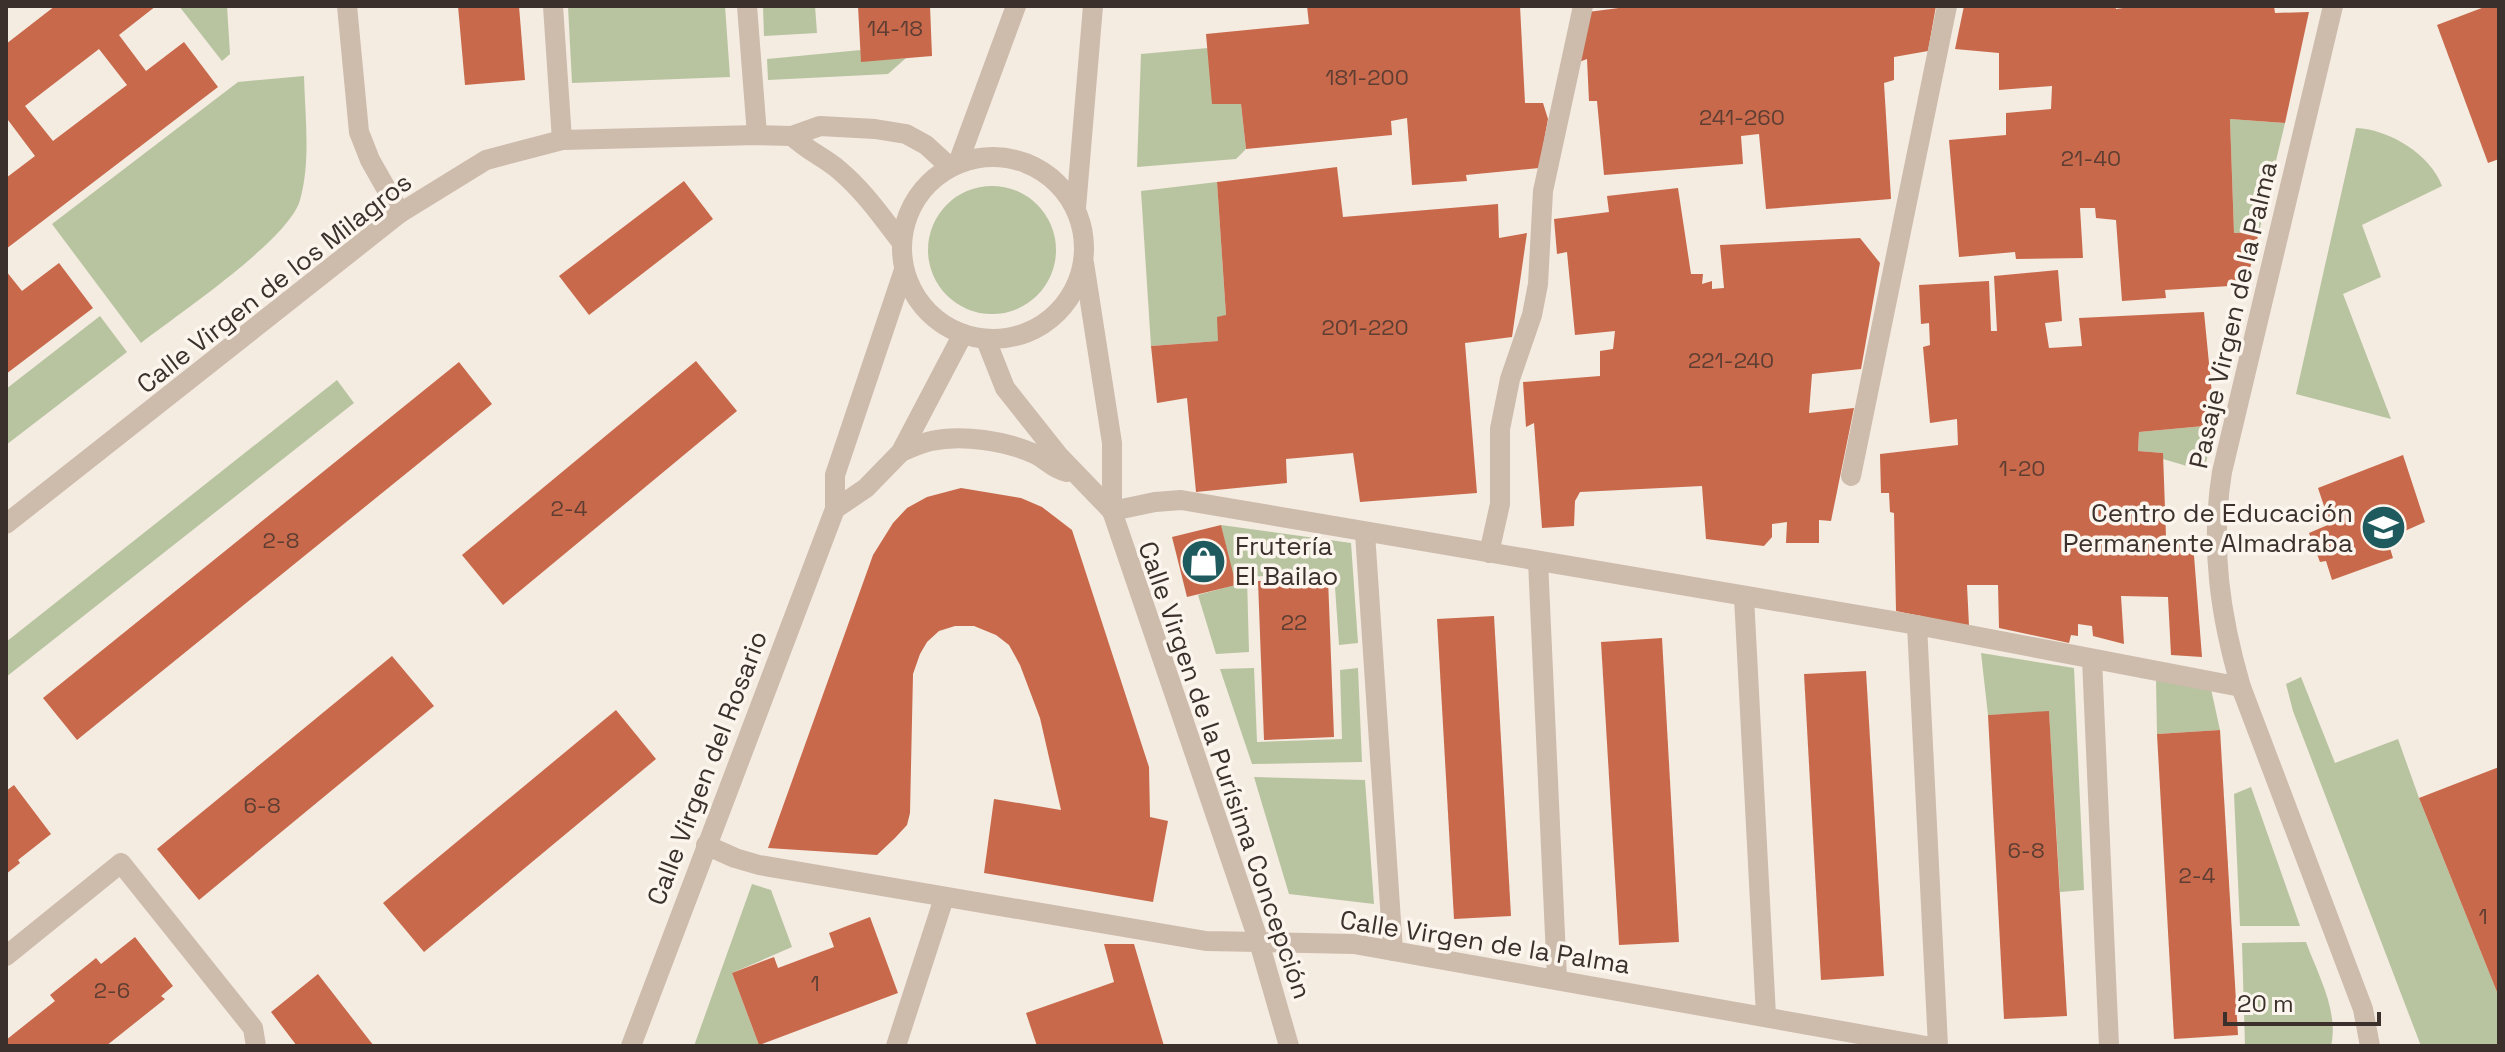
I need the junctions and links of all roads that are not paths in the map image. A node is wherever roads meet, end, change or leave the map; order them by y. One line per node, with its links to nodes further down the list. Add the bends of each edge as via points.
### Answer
1 (347, 6): 14 (street, via 359,132)
2 (553, 6): 11 (street)
3 (747, 6): 9 (street)
4 (1016, 6): 12 (street)
5 (1093, 6): 13 (street)
6 (1583, 6): 27 (street, via 1543,191 1532,315 1500,429 1500,504)
7 (1947, 6): 22 (street)
8 (2333, 6): 32 (street, Pasaje Virgen de la Palma, via 2217,504 2219,597)
9 (757, 135): 10 (street, Calle Virgen de los Milagros); 11 (street, Calle Virgen de los Milagros)
10 (792, 136): 12 (street, Calle Virgen de los Milagros, via 820,126 906,134); 15 (street, via 867,197)
11 (562, 140): 14 (street, Calle Virgen de los Milagros, via 486,160)
12 (954, 165): 13 (street, via 984,156 1012,158 1038,168 1060,185); 15 (street, via 925,187 908,213)
13 (1076, 208): 16 (street, via 1085,241)
14 (400, 213): 25 (street, Calle Virgen de los Milagros)
15 (902, 243): 17 (street)
16 (1084, 263): 19 (street, via 1076,289 1060,312 1013,338); 24 (street, Calle Virgen de la Purísima Concepción, via 1112,443)
17 (904, 270): 18 (street, via 913,295 930,315); 23 (street, Calle Virgen del Rosario, via 835,475)
18 (963, 334): 19 (street); 20 (street)
19 (986, 340): 21 (street, Calle Virgen de la Purísima Concepción, via 1005,388)
20 (901, 452): 21 (street, via 948,438 988,442 1023,450 1052,468); 23 (street, via 866,488)
21 (1075, 473): 24 (street, Calle Virgen de la Purísima Concepción)
22 (1851, 476)
23 (835, 509): 33 (street, Calle Virgen del Rosario)
24 (1112, 511): 26 (street, via 1181,500); 35 (street, Calle Virgen de la Purísima Concepción)
25 (6, 524)
26 (1365, 533): 27 (street); 36 (street)
27 (1489, 553): 28 (street)
28 (1538, 561): 29 (street); 38 (street)
29 (1744, 597): 30 (street); 39 (street)
30 (1917, 625): 31 (street); 45 (street)
31 (2092, 659): 32 (street); 46 (street)
32 (2241, 687): 47 (street, Pasaje Virgen de la Palma, via 2363,1009)
33 (706, 845): 34 (street, Calle Virgen de la Palma, via 759,865); 41 (street, Calle Virgen del Rosario)
34 (944, 898): 35 (street, Calle Virgen de la Palma, via 1206,941); 42 (street)
35 (1259, 942): 36 (street, Calle Virgen de la Palma, via 1354,944); 43 (street, Calle Virgen de la Purísima Concepción)
36 (1393, 951): 38 (street, Calle Virgen de la Palma)
37 (6, 956): 40 (street, via 121,863 253,1028)
38 (1557, 979): 39 (street, Calle Virgen de la Palma)
39 (1766, 1016): 44 (street, Calle Virgen de la Palma)
40 (256, 1046)
41 (631, 1046)
42 (896, 1046)
43 (1289, 1046)
44 (1926, 1046)
45 (1938, 1046)
46 (2109, 1046)
47 (2370, 1046)

